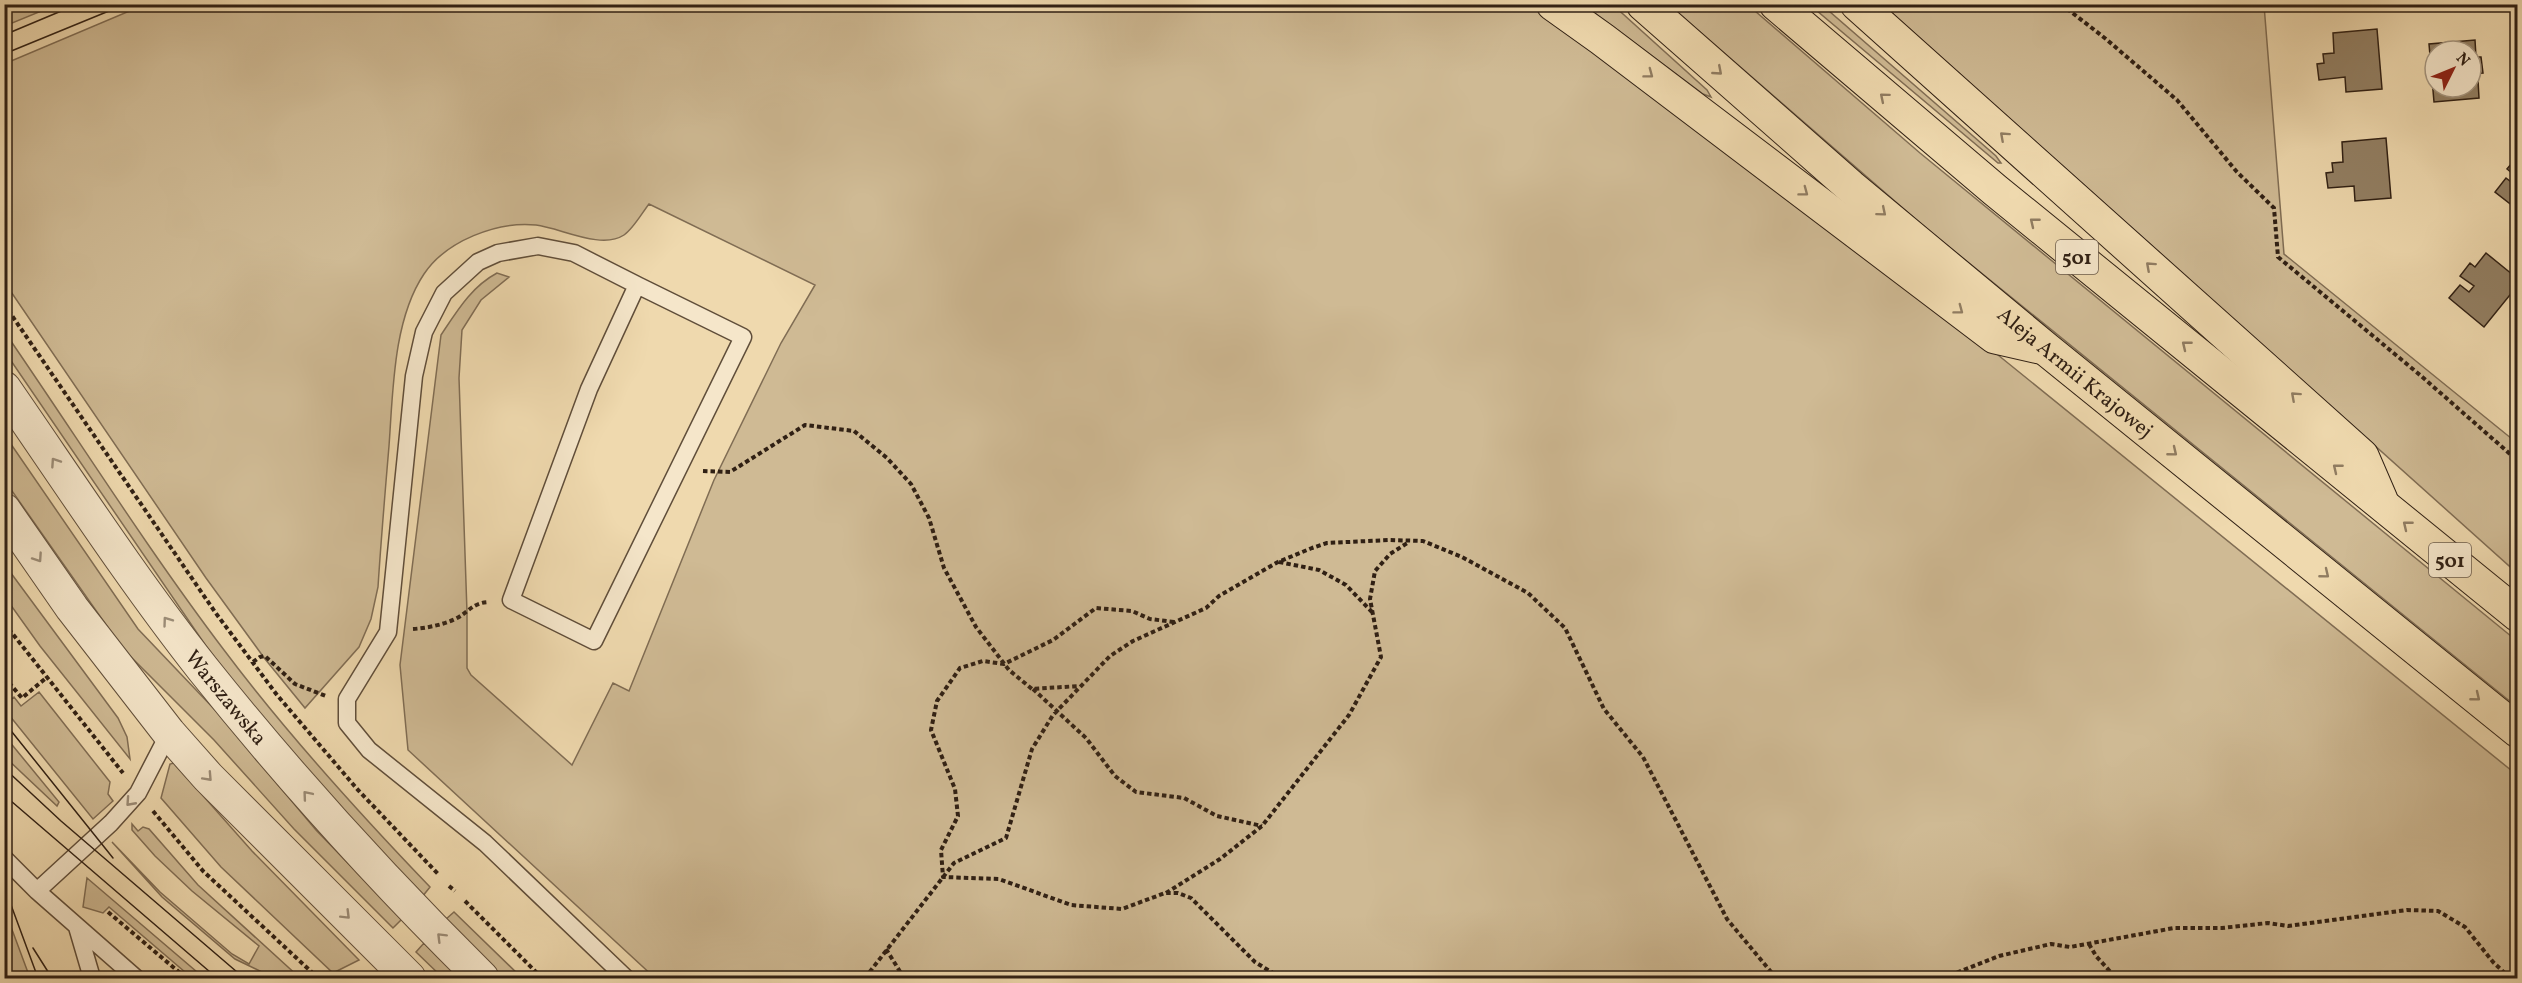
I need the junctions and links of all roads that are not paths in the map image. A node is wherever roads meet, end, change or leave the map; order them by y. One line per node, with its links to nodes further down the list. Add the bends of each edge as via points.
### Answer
1 (1554, 4): 6 (main road, one-way to 6, via 1995,337)
2 (1643, 4): 6 (main road, Aleja Armii Krajowej, one-way to 6, via 1851,187)
3 (1776, 4): 8 (main road, 501, one-way to 3, via 1995,190)
4 (1857, 4): 8 (main road, one-way to 4, via 2362,456)
5 (637, 285): 5 (lane, via 589,389 511,600 594,641 743,337); 20 (lane, via 574,253 538,246 498,253 478,262 444,292 424,332 414,376 388,632 347,699 347,723 369,750 485,843)
6 (2046, 349): 11 (main road, Aleja Armii Krajowej, one-way to 11)
7 (4, 388): 19 (street, Warszawska, one-way to 7, via 311,800 202,668)
8 (2383, 504): 10 (main road, 501, one-way to 8)
9 (4, 510): 12 (street, one-way to 12, via 72,608)
10 (2517, 615)
11 (2517, 730)
12 (170, 733): 14 (lane, one-way to 14, via 138,793); 18 (street, one-way to 18, via 208,777)
13 (4, 858): 14 (lane)
14 (37, 891): 15 (lane)
15 (76, 927): 16 (lane); 17 (lane)
16 (92, 978)
17 (136, 978)
18 (409, 978)
19 (482, 978)
20 (626, 978)

